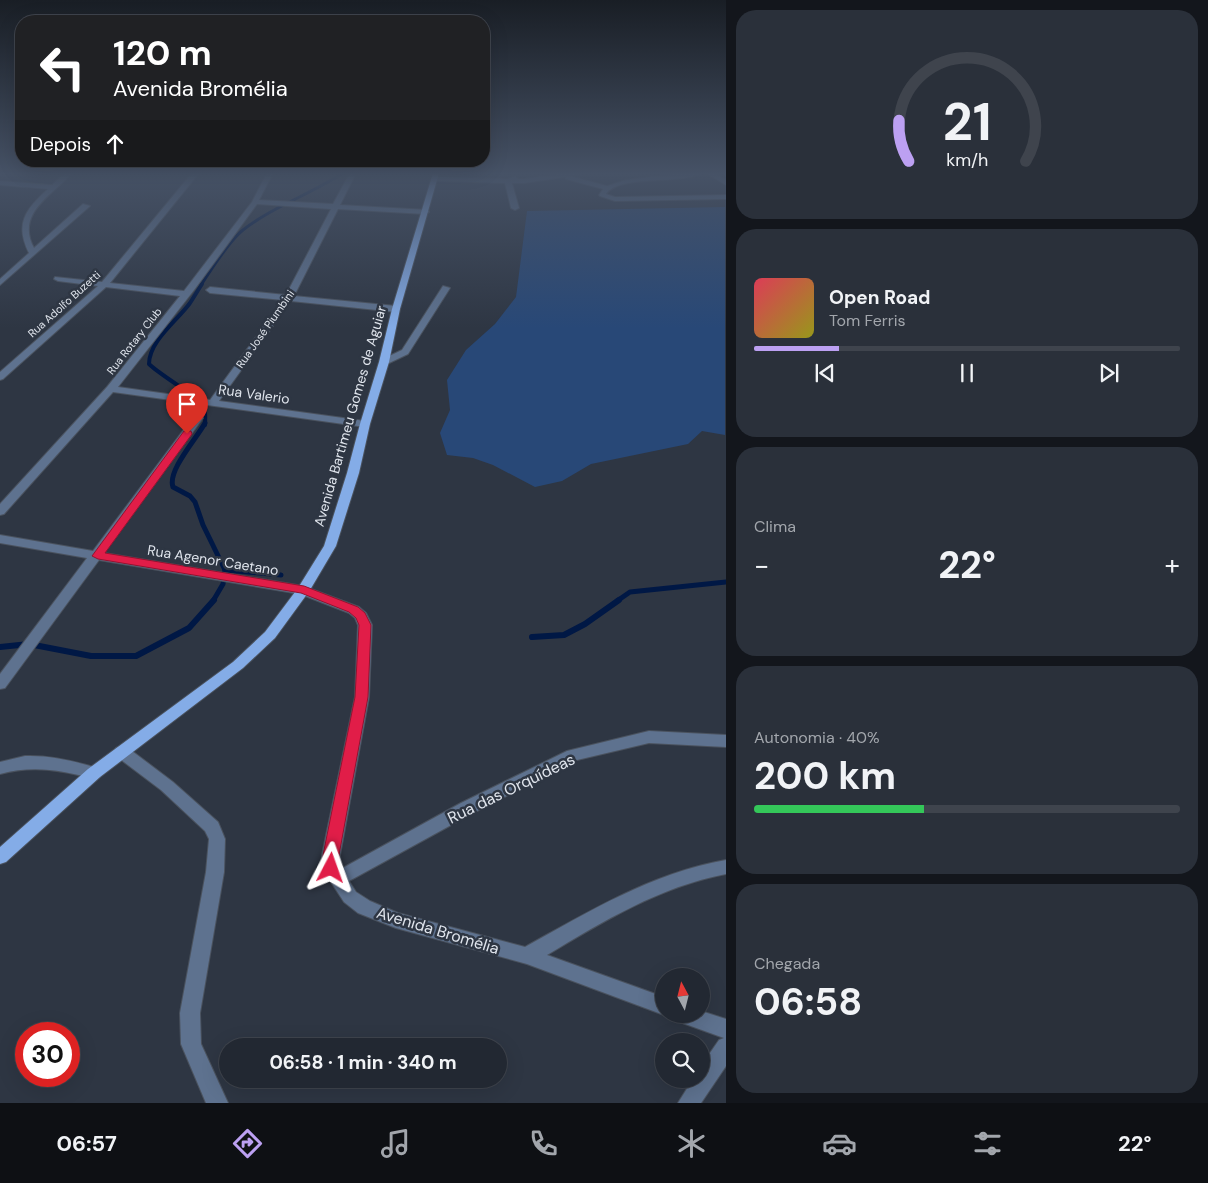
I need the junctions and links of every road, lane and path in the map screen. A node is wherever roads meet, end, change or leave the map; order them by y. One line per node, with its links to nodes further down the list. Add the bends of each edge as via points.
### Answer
1 (26, 224): 7 (street, via 28,245)
2 (65, 224): 7 (street)
3 (154, 224): 12 (street, Rua Adolfo Buzetti)
4 (238, 224): 15 (street, Rua Rotary Club)
5 (325, 224): 16 (street, Rua José Piumbini)
6 (421, 224): 17 (main road, Avenida Bartimeu Gomes de Aguiar)
7 (33, 253): 9 (street)
8 (0, 275): 9 (street)
9 (10, 276): 11 (street)
10 (58, 279): 12 (street)
11 (0, 283)
12 (105, 284): 15 (street); 19 (street, Rua Adolfo Buzetti)
13 (446, 288): 18 (street, via 404,352)
14 (210, 290): 16 (street)
15 (186, 294): 20 (street, Rua Rotary Club)
16 (288, 299): 17 (street); 21 (street, Rua José Piumbini)
17 (396, 309): 18 (main road, Avenida Bartimeu Gomes de Aguiar)
18 (384, 362): 23 (main road, Avenida Bartimeu Gomes de Aguiar)
19 (0, 377)
20 (111, 389): 21 (street, Rua Valerio); 24 (street, Rua Rotary Club)
21 (210, 402): 23 (street, Rua Valerio)
22 (198, 418): 26 (street)
23 (364, 424): 27 (main road, Avenida Bartimeu Gomes de Aguiar, via 353,473 330,546)
24 (0, 510)
25 (0, 539): 26 (street, Rua Agenor Caetano)
26 (98, 556): 27 (street, Rua Agenor Caetano); 28 (street)
27 (304, 590): 30 (main road, Avenida Bartimeu Gomes de Aguiar, via 270,635 238,665); 35 (street, Avenida Bromélia, via 354,610 365,625 362,697 331,855 331,868)
28 (0, 684)
29 (726, 741): 35 (street, Rua das Orquídeas, via 649,737 573,755 467,808)
30 (122, 752): 32 (main road, Avenida Bartimeu Gomes de Aguiar); 41 (street, via 167,786 212,827 217,839 215,872 190,1013 190,1044)
31 (0, 768): 32 (street, via 29,761 51,762)
32 (94, 773): 33 (main road, Avenida Bartimeu Gomes de Aguiar)
33 (0, 857)
34 (726, 867): 36 (street, via 702,870 622,902)
35 (338, 880): 36 (street, Avenida Bromélia, via 357,902 396,920)
36 (527, 956): 37 (street, Avenida Bromélia)
37 (655, 1003)
38 (709, 1023): 39 (street)
39 (726, 1029)
40 (726, 1047): 42 (street)
41 (216, 1103)
42 (689, 1103)

